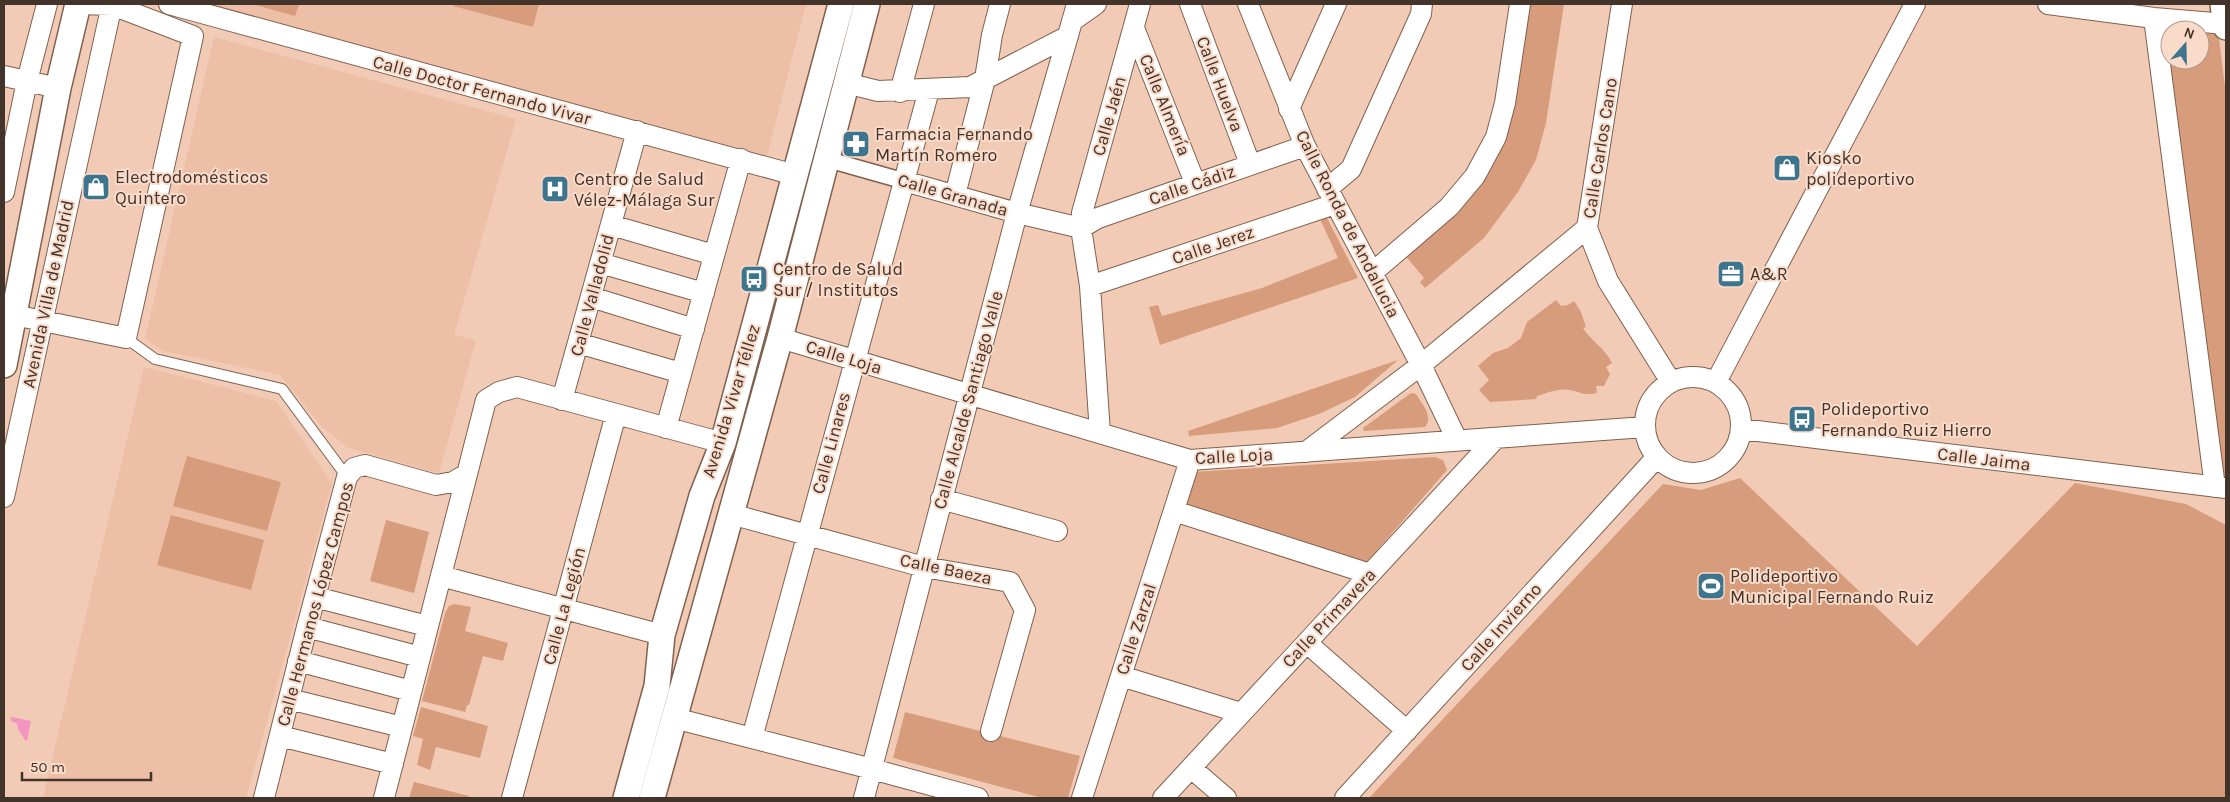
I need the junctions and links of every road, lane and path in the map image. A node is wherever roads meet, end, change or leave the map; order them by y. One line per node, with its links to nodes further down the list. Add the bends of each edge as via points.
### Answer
1 (47, 4): 28 (street)
2 (78, 4): 3 (street); 31 (street)
3 (112, 4): 57 (street, Avenida Villa de Madrid); 59 (street, via 193,36)
4 (169, 4): 20 (street, Calle Doctor Fernando Vivar)
5 (841, 4): 40 (street, Avenida Vivar Téllez)
6 (867, 4): 29 (street, Avenida Vivar Téllez)
7 (924, 4): 33 (street)
8 (1000, 4): 27 (street)
9 (1096, 4): 22 (street)
10 (1140, 4): 24 (street, Calle Jaén)
11 (1190, 4): 39 (street, Calle Huelva)
12 (1248, 4): 34 (street, Calle Ronda de Andalucia)
13 (1336, 4): 34 (street)
14 (1422, 4): 45 (street, via 1421,14 1351,169)
15 (1520, 4): 52 (street, via 1505,103 1496,137 1475,176 1449,207)
16 (1622, 4): 49 (street, Calle Carlos Cano)
17 (1915, 4): 67 (street)
18 (2048, 4): 21 (street)
19 (2223, 4): 23 (street)
20 (199, 8): 35 (street, Calle Doctor Fernando Vivar)
21 (2154, 18): 23 (street); 83 (street)
22 (1073, 20): 25 (street); 30 (street, Calle Alcalde Santiago Valle)
23 (2226, 25)
24 (1134, 28): 42 (street, Calle Almería); 48 (street, Calle Jaén, via 1082,213)
25 (1017, 63): 27 (street); 30 (street, via 1032,63 1040,67)
26 (4, 76): 28 (street)
27 (985, 79): 32 (street, via 970,87); 44 (street)
28 (27, 81): 31 (street); 43 (street)
29 (846, 83): 33 (street, via 878,91); 38 (street, Avenida Vivar Téllez)
30 (1054, 85): 46 (street, Calle Alcalde Santiago Valle)
31 (58, 88): 56 (street)
32 (929, 90): 33 (street); 41 (street, Calle Linares)
33 (900, 92)
34 (1290, 109): 36 (street, Calle Ronda de Andalucia)
35 (637, 131): 37 (street, Calle Doctor Fernando Vivar); 47 (street, Calle Valladolid)
36 (1305, 146): 39 (street, Calle Cádiz); 45 (street, Calle Ronda de Andalucia)
37 (741, 159): 40 (street, Calle Doctor Fernando Vivar); 50 (street)
38 (826, 159): 41 (street, Calle Granada); 60 (street, Avenida Vivar Téllez)
39 (1250, 164): 42 (street, Calle Cádiz)
40 (795, 174): 77 (street, Avenida Vivar Téllez)
41 (904, 181): 44 (street, Calle Granada); 62 (street, Calle Linares)
42 (1195, 183): 48 (street, Calle Cádiz, via 1098,218)
43 (4, 192)
44 (955, 195): 46 (street, Calle Granada)
45 (1331, 197): 52 (street, Calle Ronda de Andalucia); 53 (street, Calle Jerez)
46 (1017, 213): 48 (street, Calle Granada); 68 (street, Calle Alcalde Santiago Valle)
47 (611, 225): 50 (street); 51 (street, Calle Valladolid)
48 (1081, 228): 53 (street, Calle Jaén)
49 (1587, 228): 64 (street, Calle Carlos Cano); 66 (street, via 1608,281)
50 (714, 255): 54 (street)
51 (600, 263): 54 (street); 55 (street, Calle Valladolid)
52 (1372, 273): 64 (street, Calle Ronda de Andalucia)
53 (1090, 286): 74 (street, Calle Jaén)
54 (704, 293): 58 (street)
55 (591, 297): 58 (street); 61 (street, Calle Valladolid)
56 (9, 314): 57 (street); 63 (street)
57 (42, 321): 59 (street); 84 (street, Avenida Villa de Madrid)
58 (694, 330): 65 (street)
59 (126, 338): 82 (lane, via 155,359 282,389)
60 (780, 338): 62 (street, Calle Loja); 87 (street, Avenida Vivar Téllez)
61 (578, 343): 65 (street); 69 (street, Calle Valladolid)
62 (854, 360): 68 (street, Calle Loja); 89 (street, Calle Linares)
63 (4, 365)
64 (1421, 365): 76 (street, Calle Ronda de Andalucia); 78 (street, Calle Carlos Cano)
65 (681, 373): 72 (street)
66 (1671, 382): 67 (street, via 1686,377); 71 (street, via 1656,393 1648,409)
67 (1716, 382): 73 (street, via 1730,394 1739,410)
68 (970, 394): 74 (street, Calle Loja); 85 (street, Calle Alcalde Santiago Valle)
69 (562, 400): 70 (street); 81 (street, via 517,387 486,400)
70 (616, 414): 72 (street); 94 (street, Calle La Legión)
71 (1645, 427): 75 (street, Calle Loja); 79 (street, via 1648,442)
72 (666, 428): 77 (street)
73 (1741, 429): 79 (street, via 1736,447 1724,462 1708,470 1690,473 1672,468); 83 (street, Calle Jaima)
74 (1100, 434): 80 (street, Calle Loja)
75 (1496, 438): 76 (street, Calle Loja); 91 (street, Calle Primavera)
76 (1458, 440): 78 (street, Calle Loja)
77 (722, 443): 97 (street, Avenida Vivar Téllez, via 702,496)
78 (1306, 452): 80 (street, Calle Loja)
79 (1657, 457): 108 (street, Calle Invierno)
80 (1190, 460): 86 (street, Calle Zarzal)
81 (467, 474): 82 (street, Calle Hermanos López Campos, via 453,482 436,485 365,466 354,468); 92 (street)
82 (347, 477): 93 (street, Calle Hermanos López Campos)
83 (2221, 487)
84 (4, 497)
85 (941, 499): 88 (street); 90 (street, Calle Alcalde Santiago Valle)
86 (1174, 511): 91 (street); 101 (street, Calle Zarzal)
87 (731, 514): 89 (street, Calle Baeza); 105 (street, Avenida Vivar Téllez)
88 (1057, 531)
89 (806, 534): 90 (street, Calle Baeza); 110 (street, Calle Linares)
90 (924, 567): 107 (street, Calle Baeza, via 1010,582 1025,610); 113 (street, Calle Alcalde Santiago Valle)
91 (1370, 574): 98 (street, Calle Primavera)
92 (441, 576): 94 (street); 95 (street)
93 (315, 597): 95 (street); 96 (street, Calle Hermanos López Campos)
94 (563, 608): 97 (street); 116 (street, Calle La Legión)
95 (427, 626): 99 (street)
96 (306, 627): 99 (street); 100 (street, Calle Hermanos López Campos)
97 (662, 635): 117 (street, Avenida Vivar Téllez, via 657,686)
98 (1307, 643): 104 (street, Calle Primavera); 108 (street)
99 (420, 656): 102 (street)
100 (298, 661): 102 (street); 103 (street, Calle Hermanos López Campos)
101 (1121, 676): 104 (street); 121 (street, Calle Zarzal)
102 (411, 691): 106 (street)
103 (289, 699): 106 (street); 109 (street, Calle Hermanos López Campos)
104 (1242, 714): 112 (street, Calle Primavera)
105 (674, 718): 110 (street); 118 (street, Avenida Vivar Téllez)
106 (402, 728): 111 (street)
107 (991, 731)
108 (1407, 731): 124 (street, Calle Invierno)
109 (280, 736): 111 (street); 114 (street, Calle Hermanos López Campos)
110 (752, 738): 113 (street)
111 (393, 764): 115 (street)
112 (1191, 768): 122 (street, Calle Primavera); 123 (street)
113 (872, 769): 119 (street, Calle Alcalde Santiago Valle); 120 (street)
114 (264, 798)
115 (384, 798)
116 (512, 798)
117 (626, 798)
118 (652, 798)
119 (864, 798)
120 (978, 798)
121 (1082, 798)
122 (1163, 798)
123 (1226, 798)
124 (1345, 798)

